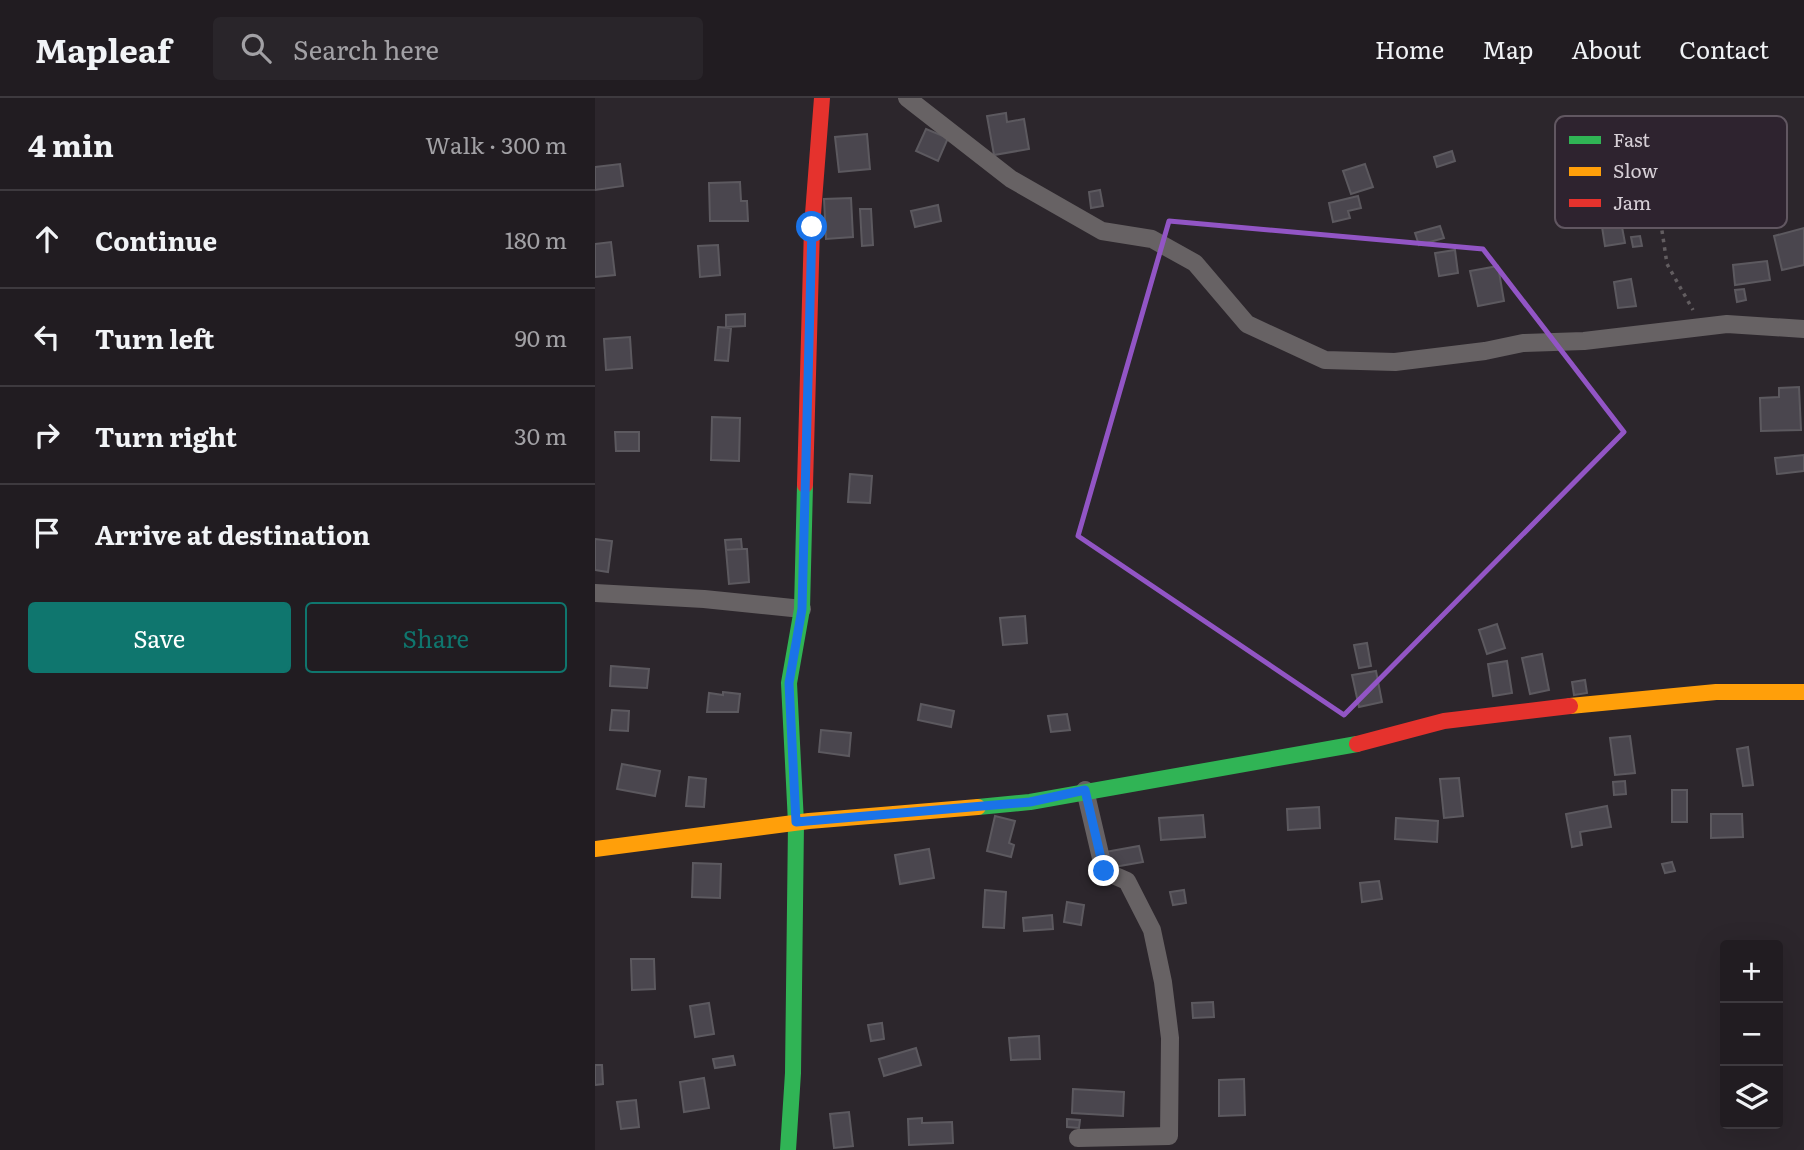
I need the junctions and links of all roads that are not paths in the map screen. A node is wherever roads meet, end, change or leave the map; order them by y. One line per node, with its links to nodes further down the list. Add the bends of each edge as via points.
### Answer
1 (822, 98): 5 (street, via 812,227)
2 (907, 98): 3 (street, via 1011,179 1102,230 1152,239 1195,263 1247,324 1325,360 1395,362 1523,343 1584,341 1727,324)
3 (1804, 329)
4 (595, 593): 5 (street)
5 (802, 609): 8 (street, via 789,683)
6 (1804, 692): 7 (street, via 1716,692 1484,714 1340,748)
7 (1085, 790): 8 (street, via 1030,802); 10 (street, via 1104,871 1127,881 1152,930 1170,1038 1169,1122 1168,1136)
8 (796, 822): 9 (street); 11 (street)
9 (595, 849)
10 (1078, 1138)
11 (788, 1150)

